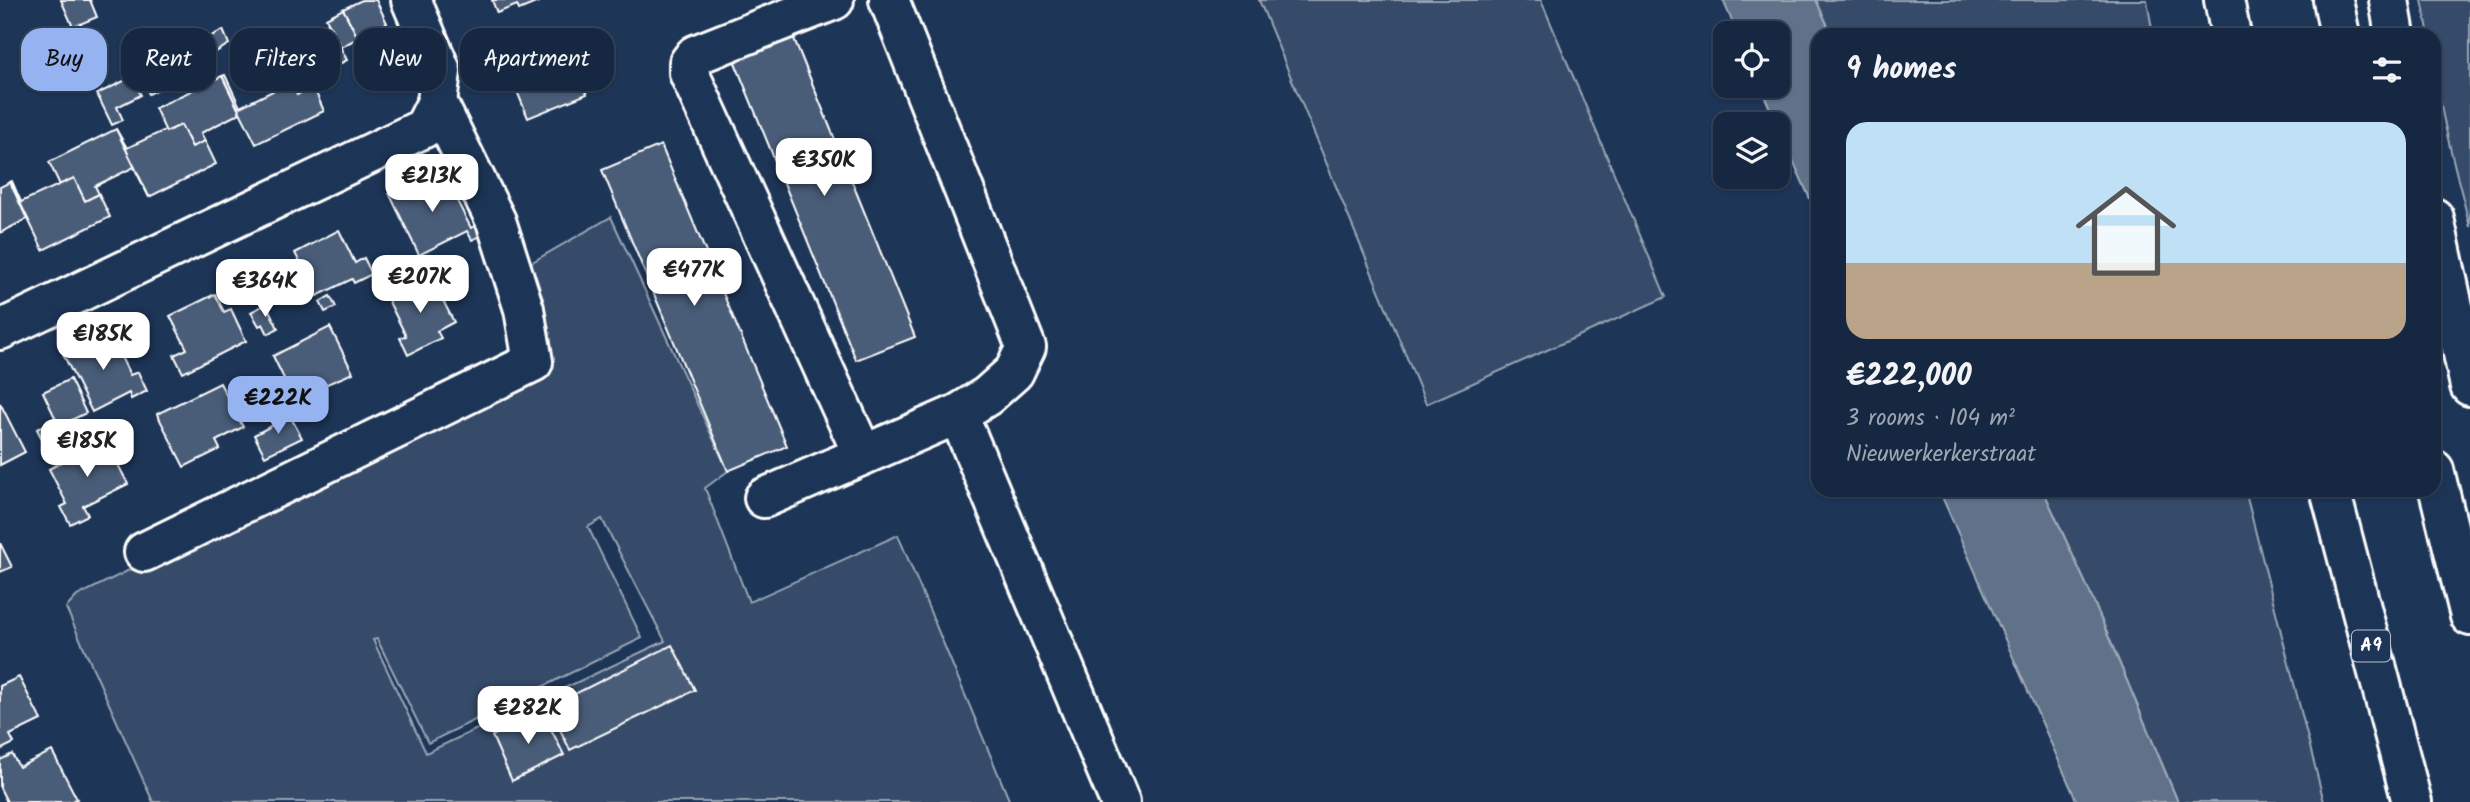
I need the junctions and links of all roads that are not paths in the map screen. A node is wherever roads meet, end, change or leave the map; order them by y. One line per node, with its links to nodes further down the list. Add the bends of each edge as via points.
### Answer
1 (411, 0): 10 (main road, via 441,71)
2 (834, 0): 15 (main road, via 695,55 689,73)
3 (889, 0): 14 (main road, via 1026,347 1014,372)
4 (2224, 0): 7 (main road)
5 (2333, 0): 8 (main road)
6 (2389, 0): 9 (main road)
7 (2230, 28)
8 (2339, 28)
9 (2394, 28)
10 (437, 102): 12 (main road, via 424,128); 19 (main road, via 496,222 524,309 533,362)
11 (2441, 251): 13 (main road)
12 (0, 330)
13 (2470, 386)
14 (958, 414): 15 (main road); 21 (main road)
15 (863, 455): 18 (main road)
16 (2332, 497): 22 (main road, A9)
17 (2441, 497): 20 (main road)
18 (764, 498)
19 (144, 552)
20 (2470, 616)
21 (1120, 802)
22 (2412, 802)

